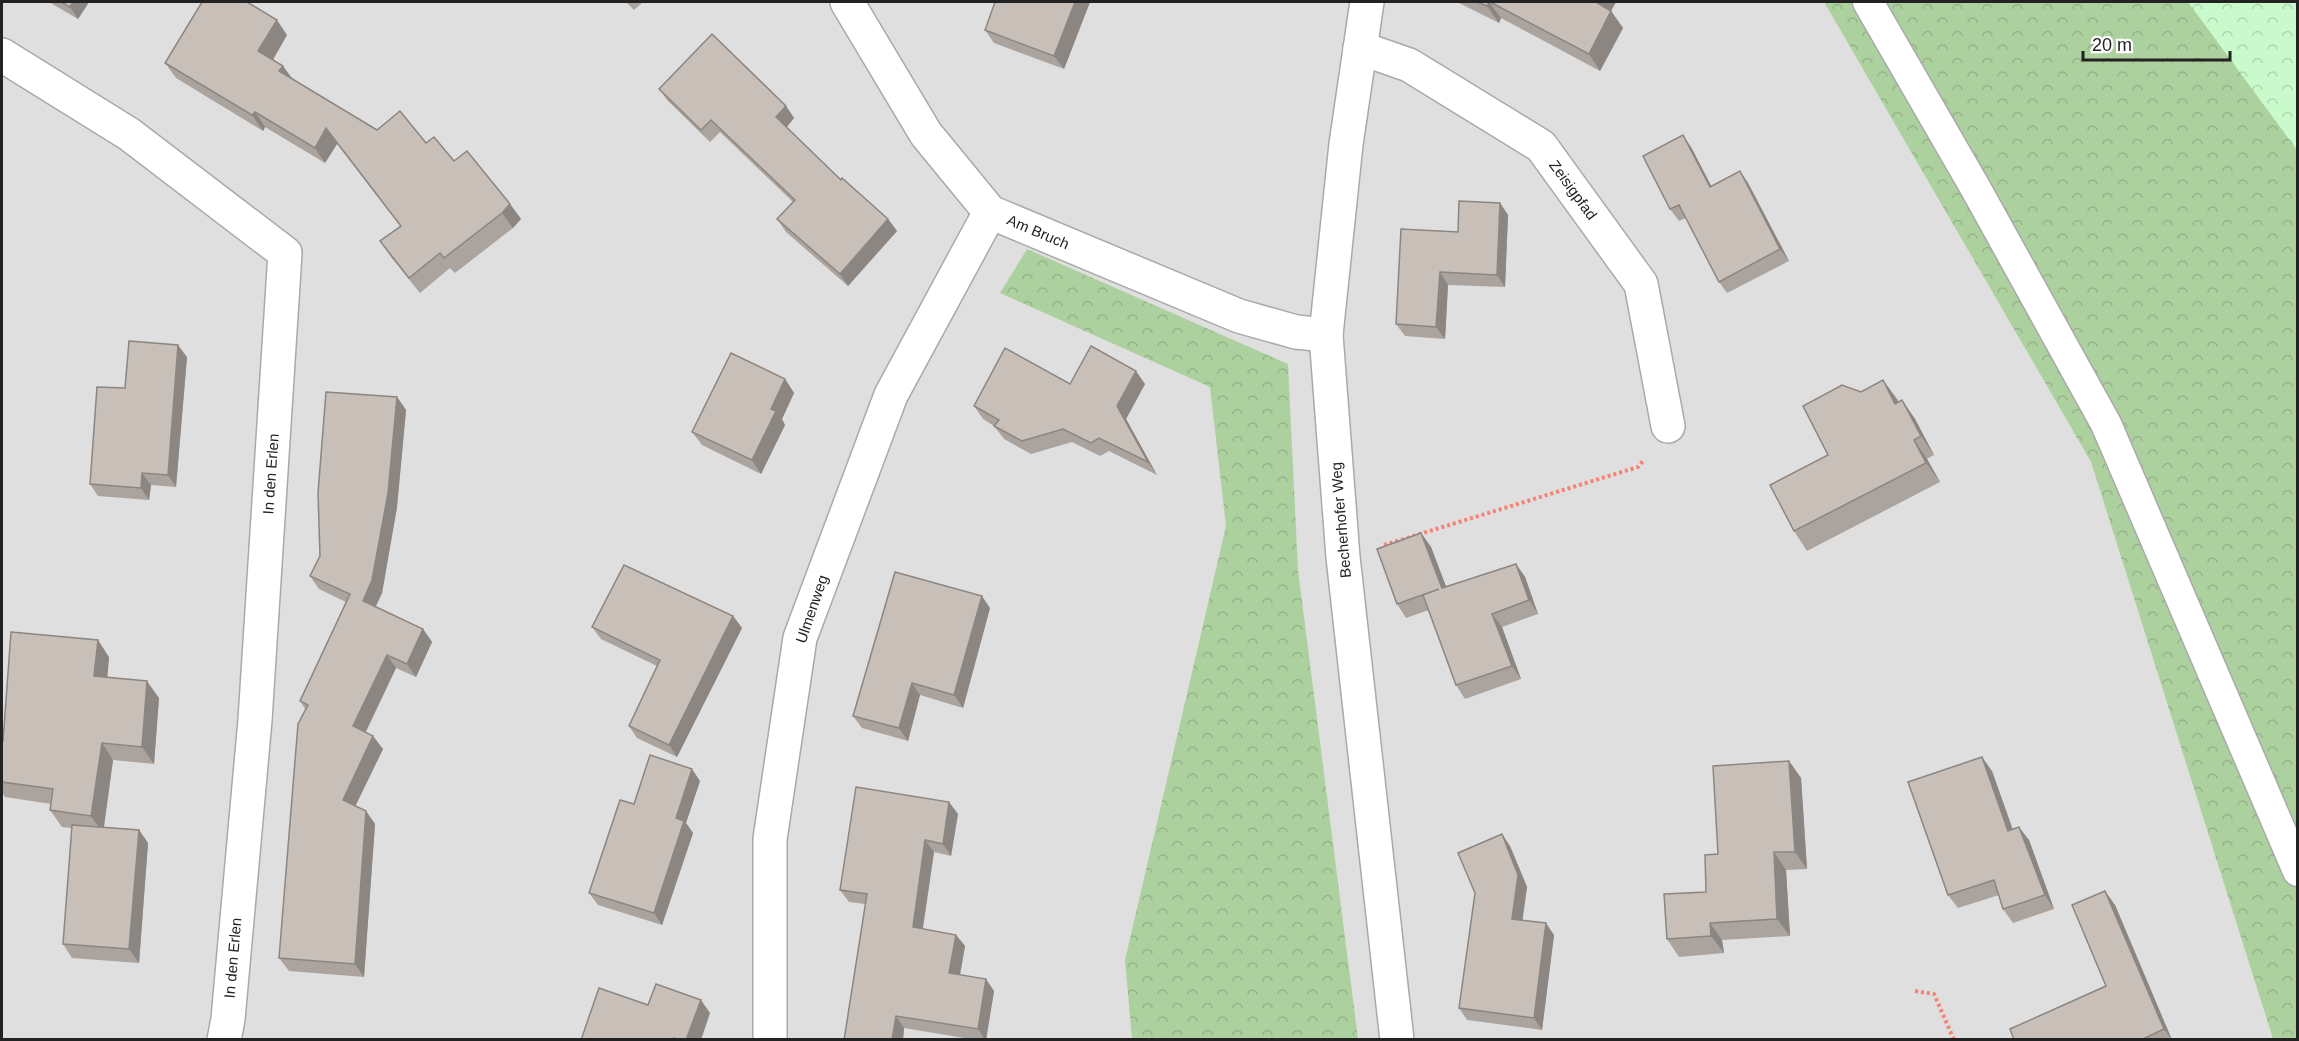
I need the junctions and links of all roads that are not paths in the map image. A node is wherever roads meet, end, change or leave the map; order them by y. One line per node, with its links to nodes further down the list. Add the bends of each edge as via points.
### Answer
1 (847, 2): 6 (street, Am Bruch, via 926,134)
2 (1367, 2): 4 (street, Becherhofer Weg)
3 (1868, 2): 9 (lane, via 2106,424)
4 (1360, 48): 7 (street, Becherhofer Weg); 8 (street, Zeisigpfad, via 1409,65 1541,146 1641,284)
5 (2, 54): 10 (street, In den Erlen, via 129,134 285,254 255,720)
6 (990, 212): 7 (street, Am Bruch, via 1239,316 1296,332); 11 (street, Ulmenweg, via 891,395 800,638 770,839)
7 (1326, 335): 12 (street, Becherhofer Weg, via 1343,557)
8 (1668, 426)
9 (2298, 871)
10 (224, 1040)
11 (770, 1040)
12 (1397, 1040)

